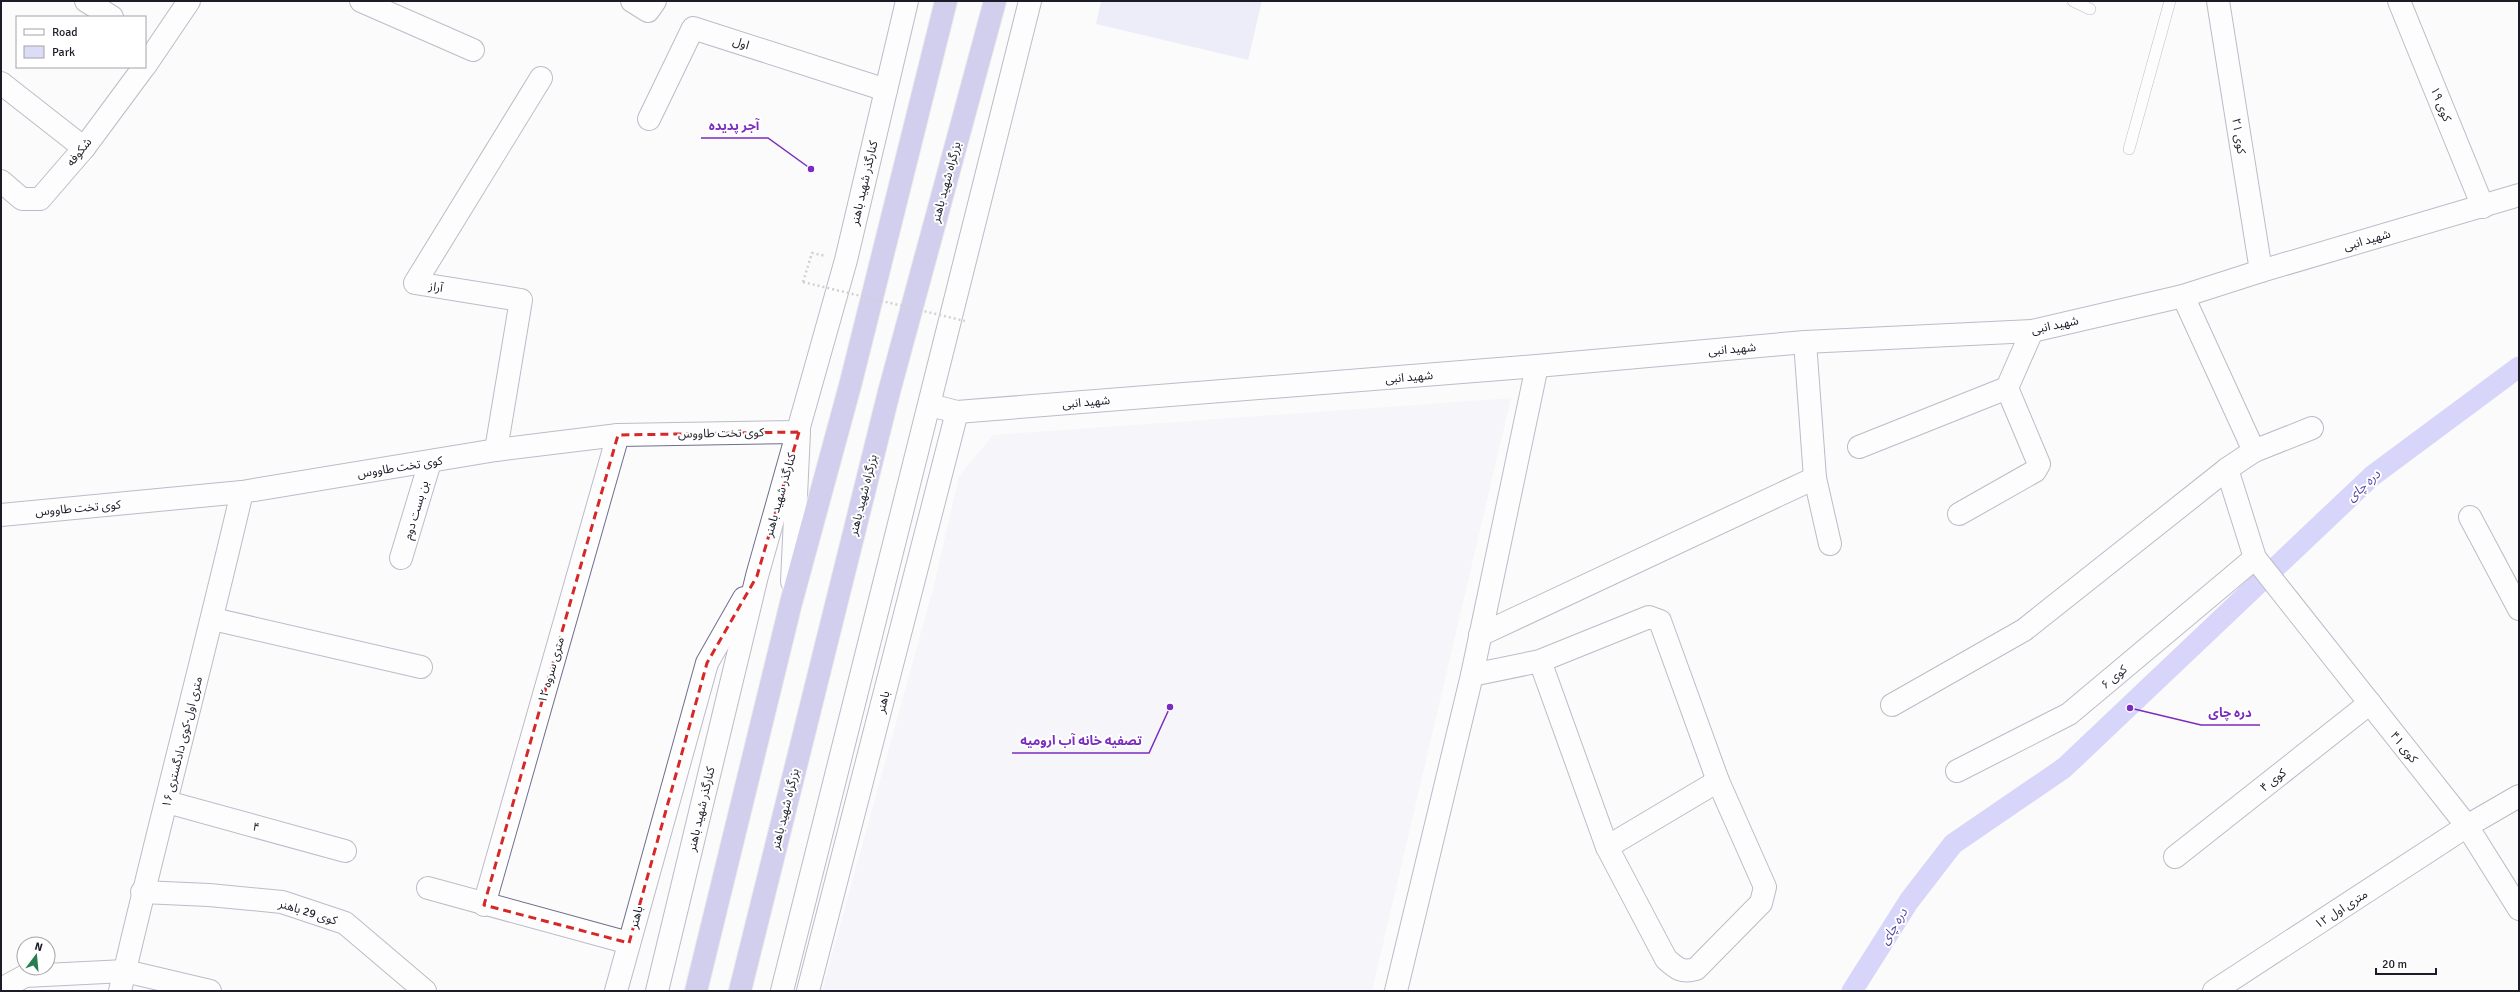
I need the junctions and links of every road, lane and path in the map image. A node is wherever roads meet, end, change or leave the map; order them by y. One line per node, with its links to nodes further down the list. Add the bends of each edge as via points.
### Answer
1 (86, 1): 15 (street)
2 (189, 1): 16 (street, شکوفه)
3 (361, 1): 17 (street)
4 (632, 1): 5 (street, via 648,11)
5 (655, 1)
6 (907, 1): 22 (street, کنارگذر شهید باهنر)
7 (946, 1): 56 (highway, via 851,382)
8 (994, 1): 85 (highway, بزرگراه شهید باهنر, via 887,400)
9 (1030, 1): 37 (street)
10 (2072, 1): 14 (lane)
11 (2170, 1): 25 (lane)
12 (2218, 1): 30 (street, کوی ۲۱)
13 (2399, 1): 28 (street, کوی ۱۹)
14 (2090, 9)
15 (110, 16)
16 (152, 42): 18 (street, شکوفه)
17 (473, 50)
18 (146, 63)
19 (144, 68): 24 (street, شکوفه)
20 (541, 78): 43 (street, آراز, via 416,283 521,300)
21 (1, 83): 24 (street)
22 (886, 90): 23 (street, اول, via 693,28); 40 (street, کنارگذر شهید باهنر, via 846,260)
23 (649, 119)
24 (84, 148): 26 (street, شکوفه, via 40,199 22,199)
25 (2129, 149)
26 (1, 181)
27 (2519, 195): 28 (street, شهید انبی)
28 (2483, 207): 30 (street, شهید انبی)
29 (812, 253): 32 (path, bridge, via 803,282)
30 (2261, 271): 31 (street, شهید انبی)
31 (2183, 296): 33 (street, شهید انبی); 44 (street)
32 (965, 321)
33 (2032, 331): 34 (street, شهید انبی); 36 (street)
34 (1805, 342): 35 (street, شهید انبی); 47 (street)
35 (1537, 366): 38 (street, شهید انبی); 59 (street)
36 (2007, 388): 42 (street); 49 (street, via 2039,464 2035,471)
37 (930, 405): 38 (street, شهید انبی); 86 (street)
38 (957, 412): 87 (street, باهنر)
39 (2312, 428): 44 (street)
40 (799, 432): 41 (street, کوی تخت طاووس); 55 (street, کنارگذر شهید باهنر); 56 (street)
41 (618, 435): 43 (street, کوی تخت طاووس); 75 (street, ۱۲ متری سروه)
42 (1860, 447)
43 (496, 450): 45 (street, کوی تخت طاووس)
44 (2254, 451): 46 (street)
45 (430, 462): 48 (street, کوی تخت طاووس); 53 (street, بن بست دوم)
46 (2227, 469): 54 (street); 63 (street, via 2024,630)
47 (1815, 478): 52 (street); 59 (street)
48 (242, 492): 50 (street, کوی تخت طاووس); 58 (street, ۱۶ متری اول-کوی دادگستری)
49 (1959, 514)
50 (1, 515)
51 (2470, 517): 57 (street)
52 (1830, 544)
53 (401, 558)
54 (2255, 558): 64 (street, کوی ۴۱); 65 (street, کوی ۶, via 2069,714)
55 (756, 576): 77 (street, باهنر, via 707,663); 83 (street, کنارگذر شهید باهنر)
56 (791, 603): 84 (highway)
57 (2519, 609)
58 (213, 619): 61 (street); 68 (street, ۱۶ متری اول-کوی دادگستری)
59 (1480, 634): 62 (street)
60 (1540, 661): 62 (street); 66 (street, via 1649,617 1660,621); 70 (street)
61 (421, 668)
62 (1472, 675): 88 (street)
63 (1892, 704)
64 (2370, 704): 69 (street, کوی ۴۱); 72 (street, کوی ۴)
65 (1957, 771)
66 (1718, 782): 70 (street); 70 (street, via 1765,887 1764,896 1761,903 1696,969 1686,972 1677,970 1666,959)
67 (2519, 796): 69 (street, ۱۲ متری اول)
68 (167, 802): 71 (street, ۴); 74 (street, ۱۶ متری اول-کوی دادگستری)
69 (2467, 826): 76 (street, کوی ۴۱); 89 (street, ۱۲ متری اول)
70 (1607, 847)
71 (345, 851)
72 (2175, 857)
73 (428, 888): 75 (street)
74 (142, 892): 78 (street, ۱۶ متری اول-کوی دادگستری); 81 (street, کوی 29 باهنر, via 282,902 345,924)
75 (484, 905): 77 (street)
76 (2519, 909)
77 (629, 943): 82 (street, باهنر)
78 (123, 981): 79 (street, via 25,976); 80 (street)
79 (1, 989)
80 (210, 991)
81 (426, 991)
82 (616, 991)
83 (657, 991)
84 (696, 991)
85 (740, 991)
86 (782, 991)
87 (808, 991)
88 (1396, 991)
89 (2214, 991)

